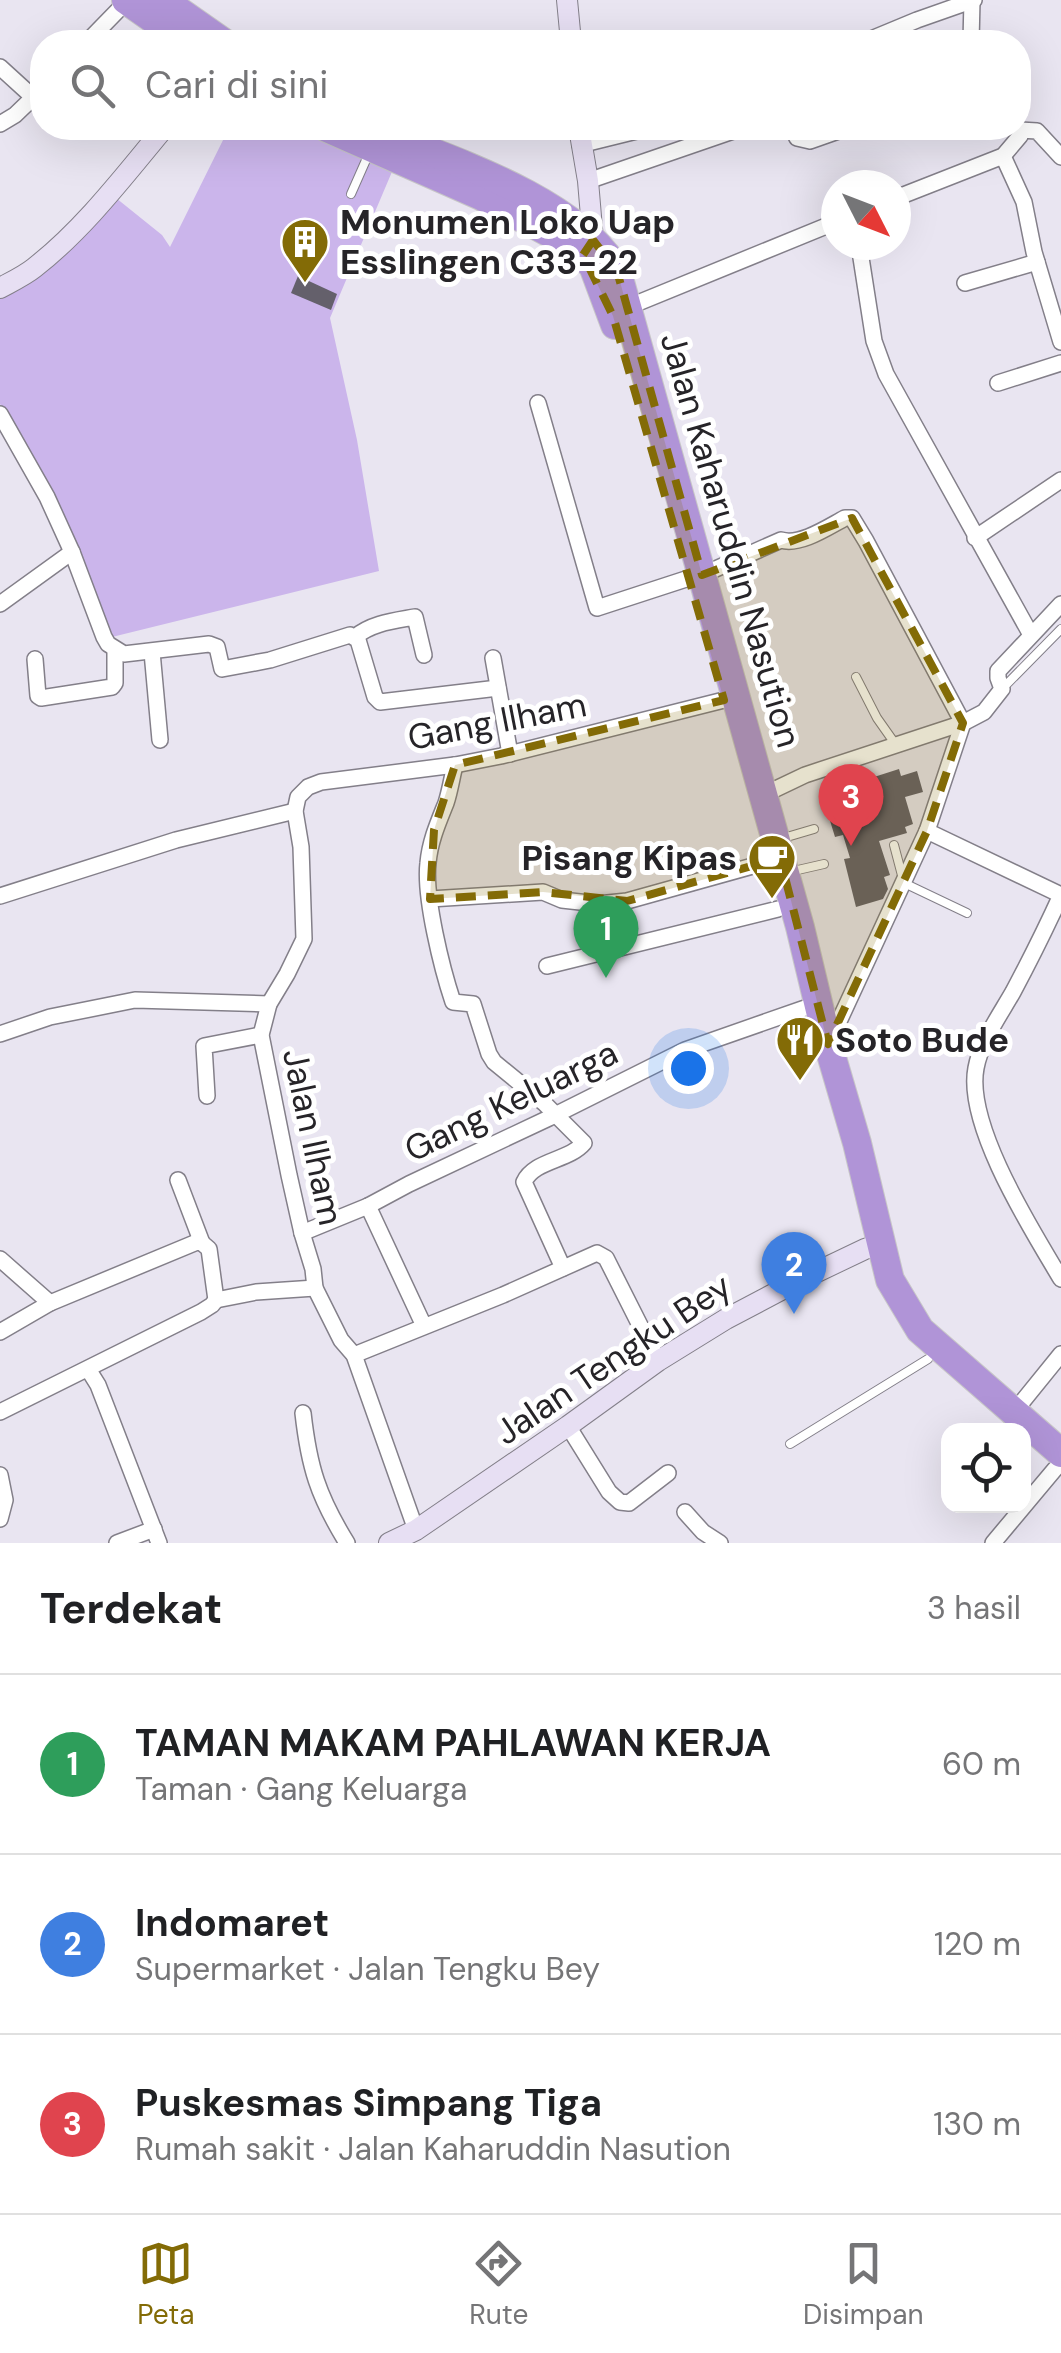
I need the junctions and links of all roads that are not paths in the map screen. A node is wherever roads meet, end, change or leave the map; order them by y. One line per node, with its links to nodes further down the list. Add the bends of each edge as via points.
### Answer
1 (127, 0): 7 (street); 8 (highway)
2 (163, 0): 9 (highway)
3 (567, 0): 10 (main road)
4 (916, 0): 6 (street)
5 (973, 0): 6 (street); 12 (street)
6 (917, 20): 11 (street)
7 (98, 30)
8 (169, 30)
9 (207, 30)
10 (570, 30)
11 (893, 30)
12 (972, 30)
13 (0, 68): 14 (street)
14 (30, 89)
15 (30, 101): 16 (street)
16 (0, 124)
17 (1031, 130): 25 (street)
18 (154, 140): 34 (main road, via 68,237)
19 (369, 140): 28 (lane)
20 (376, 140): 30 (highway, Jalan Kaharuddin Nasution, via 572,245)
21 (580, 140): 26 (main road)
22 (707, 140): 26 (street)
23 (1017, 140): 24 (street)
24 (1003, 156): 27 (street); 32 (street, via 1024,202)
25 (1061, 157)
26 (588, 181): 30 (main road)
27 (911, 192)
28 (351, 194)
29 (821, 228): 35 (street)
30 (588, 247): 35 (highway, Jalan Kaharuddin Nasution, via 609,256); 44 (highway, Jalan Kaharuddin Nasution)
31 (861, 260): 42 (street, via 886,374)
32 (1037, 262): 33 (street); 36 (street)
33 (965, 283)
34 (0, 288)
35 (628, 308): 44 (highway, Jalan Kaharuddin Nasution)
36 (1061, 342)
37 (1061, 363): 38 (street)
38 (998, 383)
39 (538, 403): 44 (street, via 597,608)
40 (0, 414): 43 (street)
41 (1061, 480): 42 (street)
42 (975, 538): 48 (street)
43 (72, 552): 45 (street); 50 (street, via 104,637)
44 (694, 577): 58 (highway, Jalan Kaharuddin Nasution, via 695,615); 59 (street, via 852,518); 64 (highway, Jalan Kaharuddin Nasution, via 738,697)
45 (0, 604)
46 (1061, 604): 48 (street)
47 (1061, 629): 57 (lane)
48 (1031, 635): 57 (street, via 998,671)
49 (354, 637): 51 (street, via 222,670 217,647 209,644); 52 (street, via 380,623 415,617); 56 (street, via 380,702)
50 (115, 649): 51 (street); 54 (street, via 116,683 108,690 41,698)
51 (152, 652): 60 (street)
52 (424, 655)
53 (493, 658): 56 (street)
54 (35, 660)
55 (856, 677): 61 (lane)
56 (498, 688): 62 (street)
57 (1002, 689): 59 (street, via 984,712)
58 (724, 700): 62 (street, Gang Ilham); 64 (highway, Jalan Kaharuddin Nasution)
59 (963, 723): 61 (street); 67 (street)
60 (160, 740)
61 (896, 745): 64 (street)
62 (510, 754): 63 (street, Gang Ilham)
63 (455, 765): 65 (street, Gang Ilham, via 322,782 302,790); 74 (street, via 430,848)
64 (757, 798): 69 (highway, Jalan Kaharuddin Nasution)
65 (295, 812): 72 (street); 78 (street, Jalan Ilham, via 304,939)
66 (814, 829): 69 (lane)
67 (927, 830): 71 (street); 73 (street)
68 (894, 844): 71 (lane)
69 (775, 858): 70 (lane); 74 (street, via 627,901 598,904 543,892); 75 (highway, Jalan Kaharuddin Nasution); 82 (highway, Jalan Kaharuddin Nasution, via 800,926)
70 (824, 864)
71 (904, 883): 76 (lane); 82 (street)
72 (1, 893)
73 (1061, 895): 92 (street, via 974,1076 1003,1177)
74 (430, 899): 84 (street, via 453,1002 473,1004 494,1062)
75 (778, 910): 77 (street); 79 (highway, Jalan Kaharuddin Nasution)
76 (968, 913)
77 (546, 966)
78 (269, 1004): 80 (street, via 135,1000); 81 (street, Jalan Ilham)
79 (804, 1008): 82 (highway, Jalan Kaharuddin Nasution); 84 (street, Gang Keluarga, via 685,1050)
80 (0, 1034)
81 (261, 1035): 83 (street, via 204,1046); 87 (street, Jalan Ilham)
82 (822, 1046): 89 (highway, Jalan Kaharuddin Nasution)
83 (207, 1096)
84 (557, 1114): 86 (street, Gang Keluarga); 91 (street, via 584,1145 528,1173 524,1185)
85 (178, 1180): 88 (street)
86 (368, 1206): 87 (street, Gang Keluarga); 96 (street)
87 (302, 1233): 93 (street, Jalan Ilham)
88 (202, 1243): 94 (street, via 209,1249); 95 (street)
89 (873, 1246): 100 (highway, Jalan Kaharuddin Nasution, via 871,1278 878,1293); 101 (main road, Jalan Tengku Bey, via 726,1318); 105 (highway, Jalan Kaharuddin Nasution, via 920,1330)
90 (0, 1260): 95 (street)
91 (563, 1268): 96 (street); 101 (street, via 597,1254 606,1258)
92 (1061, 1279)
93 (315, 1288): 94 (street); 99 (street, Jalan Ilham)
94 (216, 1300): 102 (street)
95 (50, 1303): 97 (street)
96 (424, 1326): 99 (street)
97 (0, 1332)
98 (1061, 1354): 105 (street)
99 (354, 1355): 114 (street, Jalan Ilham)
100 (928, 1359): 105 (highway, Jalan Kaharuddin Nasution); 107 (lane)
101 (658, 1361): 106 (main road, Jalan Tengku Bey)
102 (88, 1369): 103 (street); 115 (street)
103 (0, 1412)
104 (304, 1412): 119 (street, via 318,1491)
105 (1012, 1421): 109 (highway, Jalan Kaharuddin Nasution)
106 (568, 1426): 110 (street, via 620,1502 629,1503); 114 (main road, Jalan Tengku Bey)
107 (790, 1444)
108 (1031, 1447): 109 (highway)
109 (1059, 1465): 121 (street)
110 (668, 1473)
111 (0, 1474): 113 (street)
112 (685, 1512): 116 (street)
113 (0, 1519)
114 (416, 1530): 117 (main road, Jalan Tengku Bey)
115 (156, 1536): 118 (street)
116 (698, 1537): 120 (street)
117 (394, 1542)
118 (117, 1543)
119 (347, 1543)
120 (720, 1543)
121 (993, 1543)

